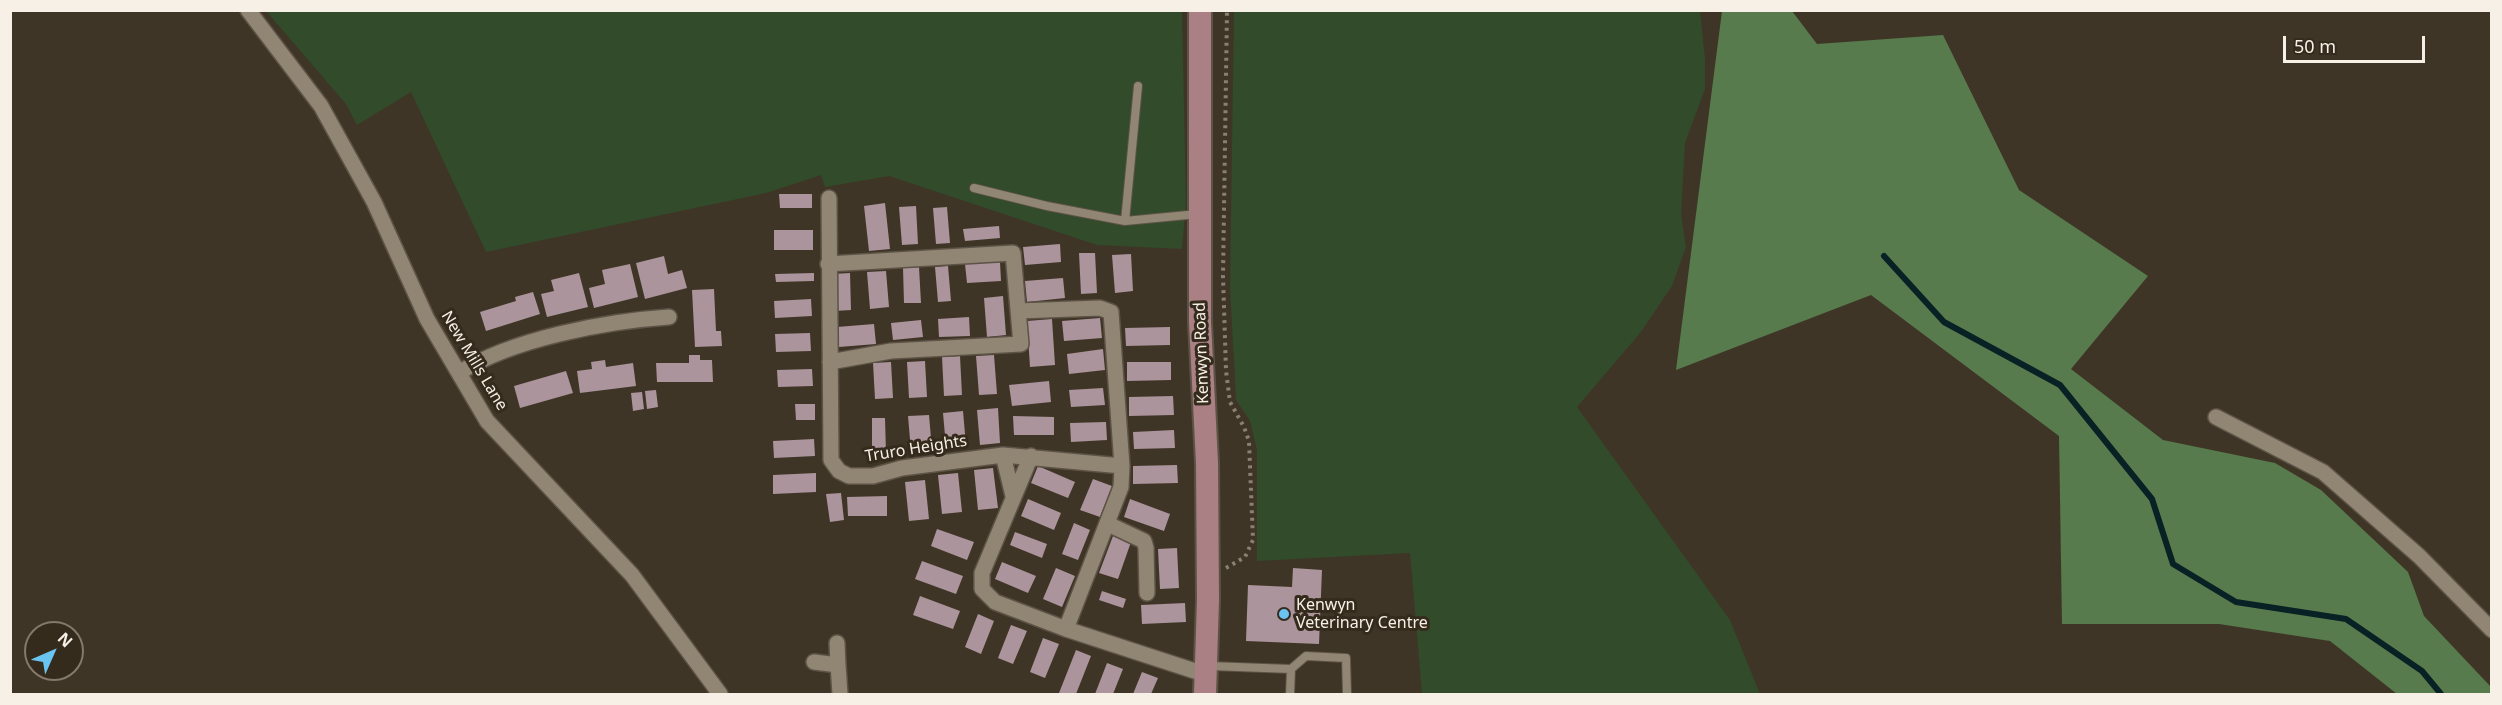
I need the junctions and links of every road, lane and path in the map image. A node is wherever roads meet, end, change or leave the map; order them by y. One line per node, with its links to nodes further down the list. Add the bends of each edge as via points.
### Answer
1 (248, 10): 13 (street, New Mills Lane, via 321,106 374,202 427,319)
2 (1200, 10): 7 (main road, Kenwyn Road)
3 (1227, 10): 20 (path, via 1223,276 1226,371 1230,402 1249,441 1252,540 1245,557 1232,566)
4 (1138, 86): 8 (lane)
5 (974, 188): 8 (lane)
6 (829, 198): 9 (street, Truro Heights)
7 (1199, 214): 8 (lane); 20 (main road, Kenwyn Road)
8 (1125, 221)
9 (828, 264): 10 (street, via 1013,253); 12 (street, Truro Heights)
10 (1018, 311): 12 (street, via 1021,344 891,351); 17 (street, via 1100,308 1111,312)
11 (669, 317): 13 (street, via 536,341 477,361)
12 (830, 362): 15 (street, Truro Heights, via 831,460 839,471 849,476 873,476 902,468)
13 (459, 373): 29 (street, New Mills Lane, via 487,421 632,574)
14 (2216, 417): 23 (street, via 2323,472 2419,556)
15 (1003, 455): 16 (street, Truro Heights); 18 (street)
16 (1031, 456): 17 (street, Truro Heights); 18 (street)
17 (1122, 466): 19 (street, via 1121,487)
18 (1013, 496): 22 (street, via 982,573 982,589 995,602)
19 (1108, 524): 21 (street, via 1144,541); 22 (street)
20 (1207, 570): 28 (main road, Kenwyn Road)
21 (1147, 593)
22 (1066, 629): 28 (street)
23 (2492, 630)
24 (837, 642): 26 (street)
25 (814, 662): 26 (street)
26 (838, 665): 30 (street)
27 (1291, 669): 28 (lane); 31 (lane); 32 (lane, via 1306,656 1346,658)
28 (1206, 678)
29 (720, 694)
30 (840, 694)
31 (1290, 694)
32 (1347, 694)

